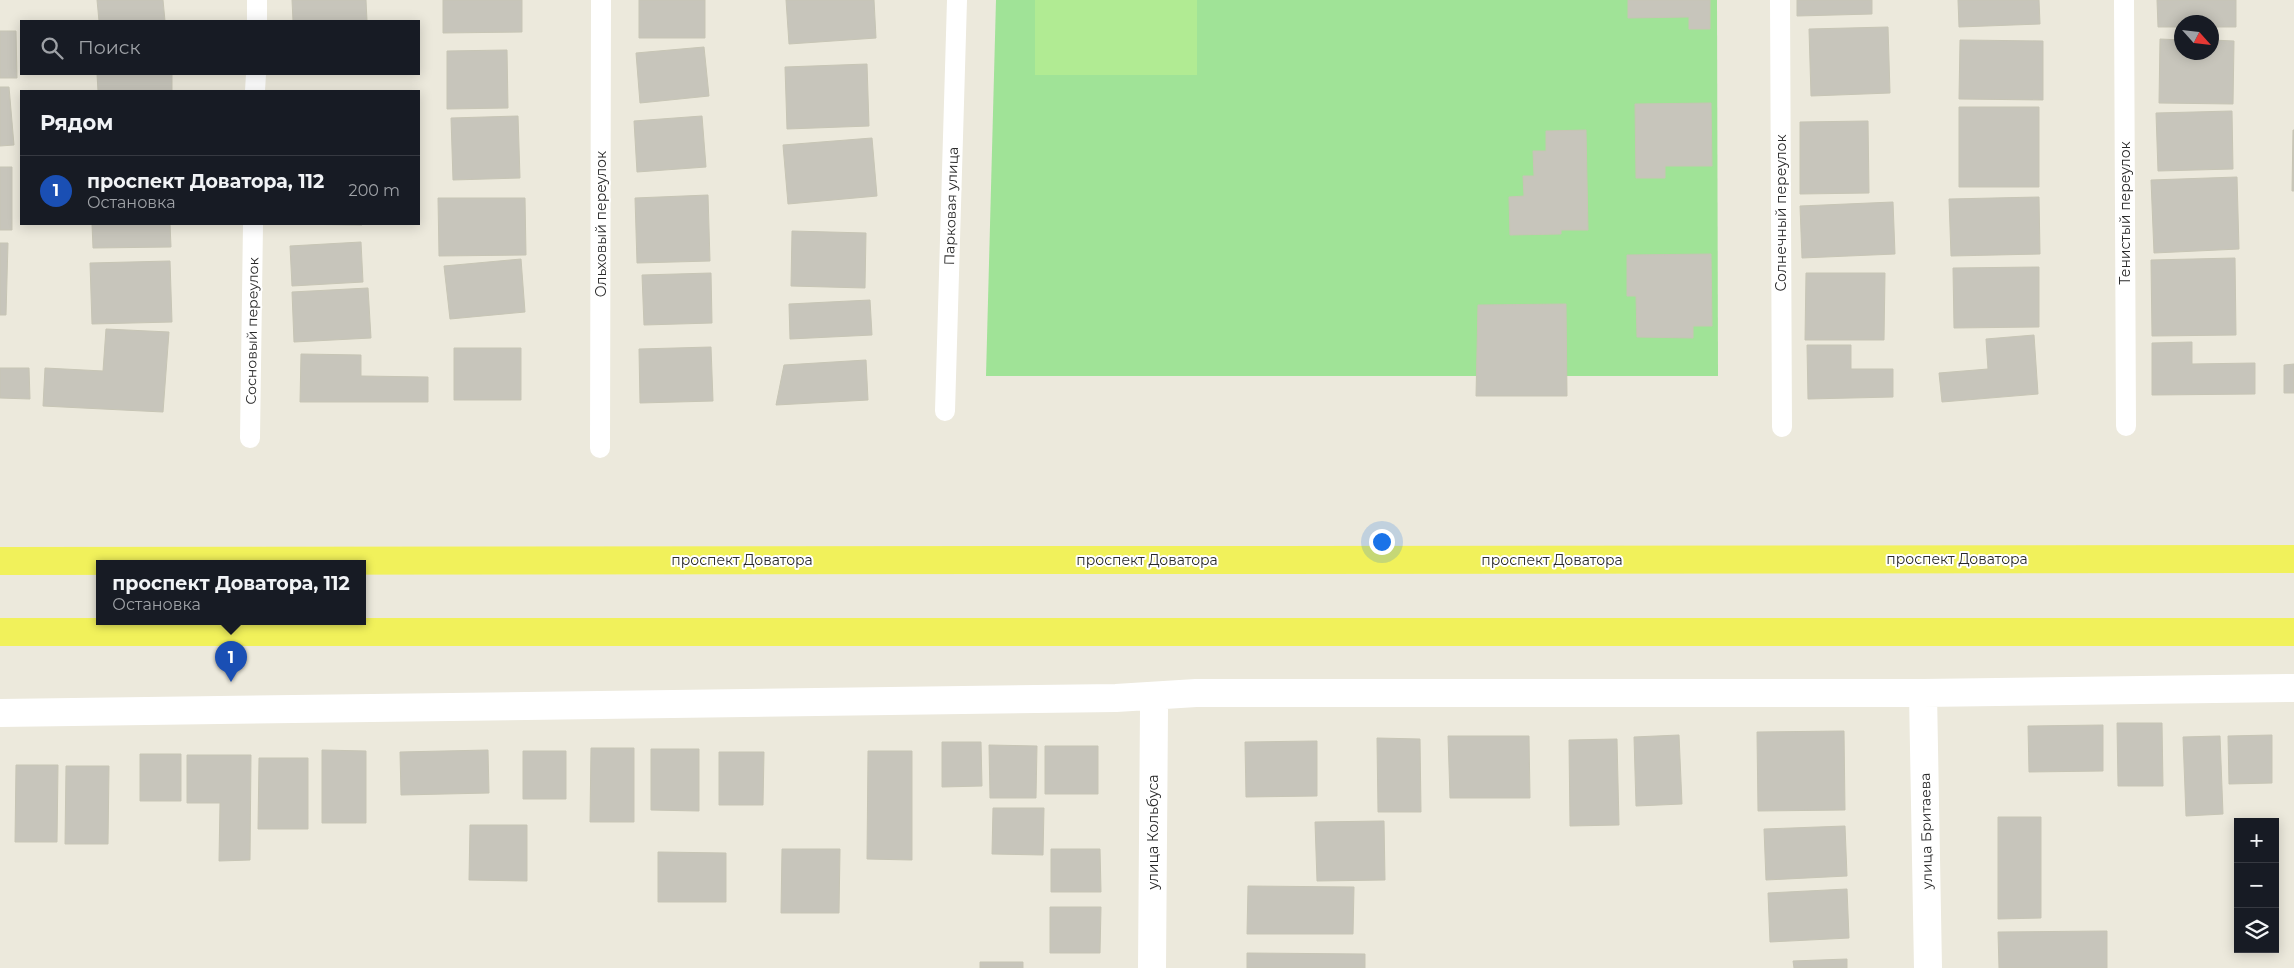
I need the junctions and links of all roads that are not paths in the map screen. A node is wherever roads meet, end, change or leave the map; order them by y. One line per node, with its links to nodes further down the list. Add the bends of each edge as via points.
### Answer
1 (257, 0): 6 (lane)
2 (601, 0): 14 (lane, Ольховый переулок)
3 (957, 0): 10 (lane, Парковая улица)
4 (1780, 0): 12 (lane, Солнечный переулок)
5 (2124, 0): 11 (lane, Тенистый переулок)
6 (256, 20)
7 (256, 75): 8 (lane)
8 (256, 90)
9 (253, 225): 13 (lane, Сосновый переулок)
10 (945, 411)
11 (2126, 426)
12 (1782, 427)
13 (250, 438)
14 (600, 448)
15 (2294, 559): 18 (main road, проспект Доватора)
16 (0, 561): 17 (main road, проспект Доватора)
17 (96, 561)
18 (366, 561)
19 (0, 632): 20 (main road)
20 (2294, 632)
21 (2294, 688): 22 (street)
22 (1923, 693): 23 (street, via 1196,693); 26 (street, улица Бритаева)
23 (1151, 696): 24 (street); 25 (street, улица Кольбуса, via 1154,709)
24 (0, 713)
25 (1152, 968)
26 (1928, 968)

